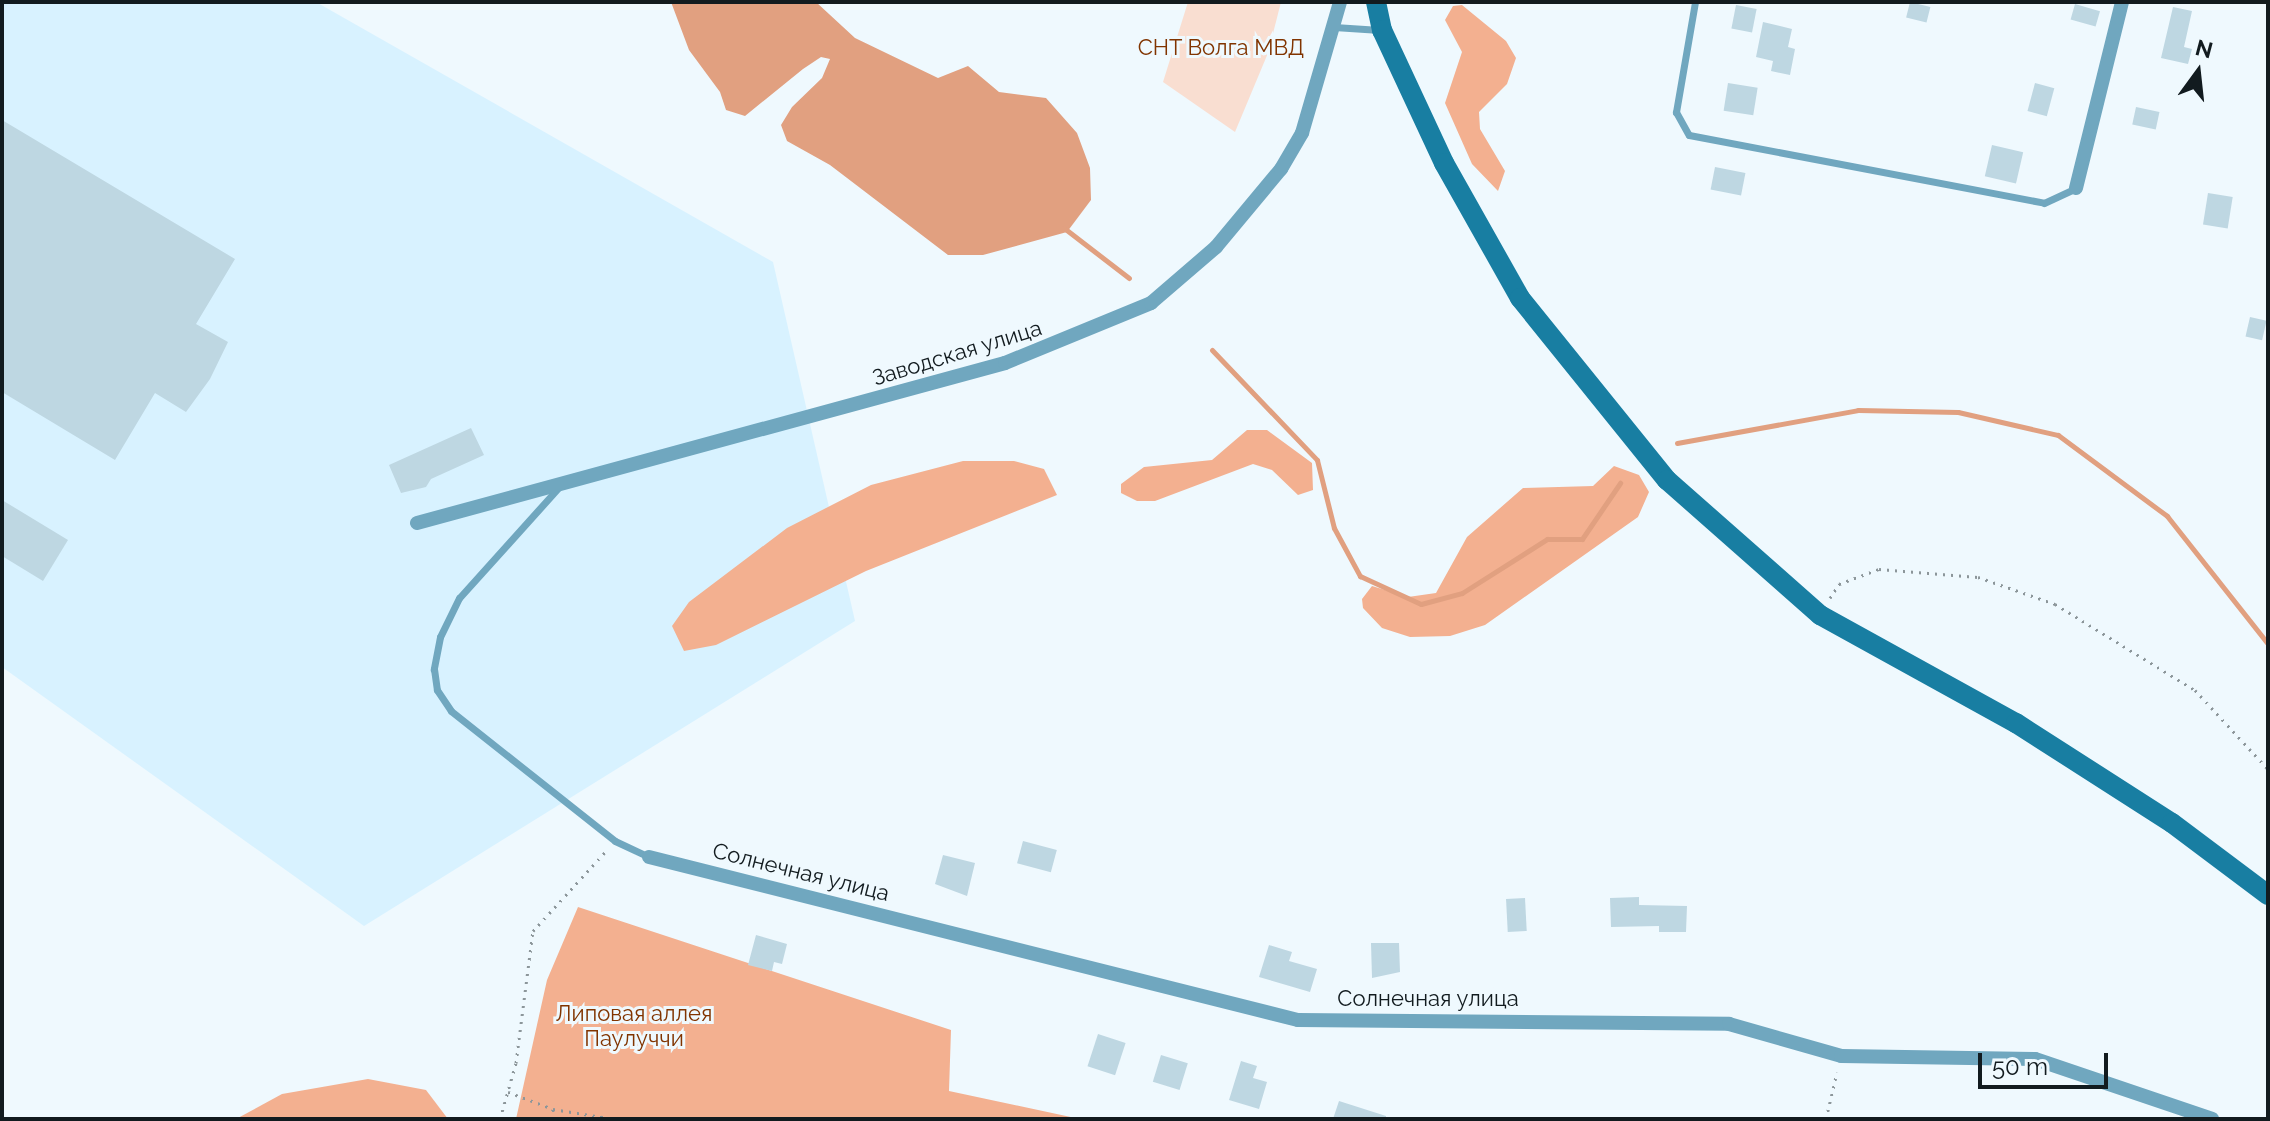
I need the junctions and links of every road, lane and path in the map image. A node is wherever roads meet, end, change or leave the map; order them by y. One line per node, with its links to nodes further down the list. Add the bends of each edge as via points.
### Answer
1 (1340, 2): 5 (street, Заводская улица)
2 (1376, 2): 6 (street)
3 (1695, 2): 7 (lane, via 1676,112 1689,135 2044,203)
4 (2122, 2): 7 (street)
5 (1334, 27): 6 (lane); 8 (street, Заводская улица, via 1302,133 1281,169 1216,247 1151,303 1005,363)
6 (1382, 30): 10 (street, via 1444,163 1520,298 1667,480)
7 (2076, 188)
8 (560, 485): 9 (street, Заводская улица); 12 (lane, via 459,598 440,637 434,669 437,690 451,711)
9 (417, 523)
10 (1820, 615): 11 (path, via 1839,584 1879,569 1978,577 2055,604 2195,690); 14 (street, via 2016,723 2172,823)
11 (2268, 769)
12 (615, 841): 13 (lane); 16 (path, via 533,931)
13 (649, 857): 15 (street, Солнечная улица, via 1298,1020 1729,1024)
14 (2268, 895)
15 (1841, 1056): 21 (path); 22 (street, Солнечная улица, via 2035,1059)
16 (508, 1092): 17 (path); 18 (path)
17 (553, 1109): 19 (path); 20 (path)
18 (500, 1119)
19 (551, 1119)
20 (614, 1119)
21 (1826, 1119)
22 (2212, 1119)

